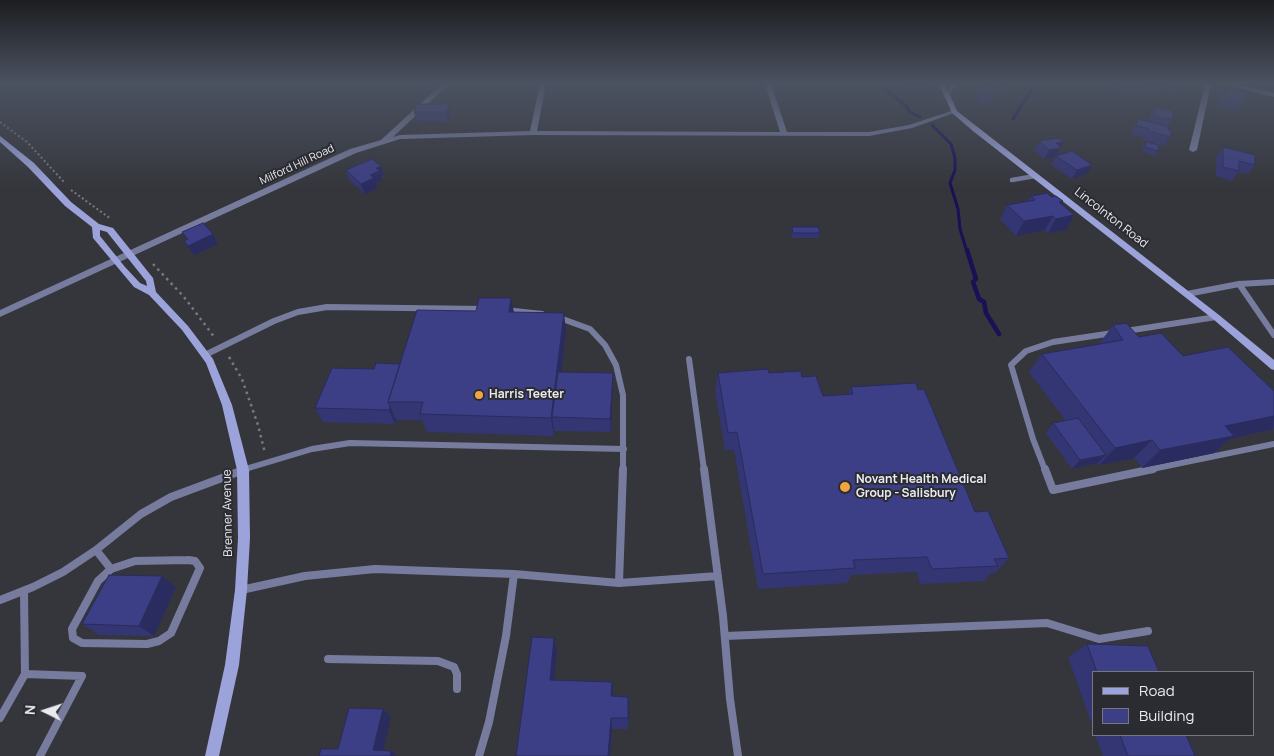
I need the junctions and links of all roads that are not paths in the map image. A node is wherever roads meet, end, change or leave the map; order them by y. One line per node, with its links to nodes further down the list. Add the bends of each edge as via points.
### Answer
1 (407, 119): 10 (street)
2 (536, 119): 7 (street)
3 (779, 119): 8 (street)
4 (933, 119): 8 (street, Milford Hill Road, via 869,134)
5 (963, 119): 12 (street, Lincolnton Road)
6 (1200, 119): 11 (street)
7 (533, 133): 8 (street, Milford Hill Road); 10 (street, Milford Hill Road, via 414,136)
8 (784, 134)
9 (0, 138): 14 (street, Brenner Avenue, via 31,164 68,204)
10 (383, 141): 15 (street, Milford Hill Road, via 353,151)
11 (1193, 150)
12 (1035, 176): 13 (lane); 20 (street, Lincolnton Road)
13 (1012, 180)
14 (96, 226): 15 (street, Brenner Avenue, via 110,230); 16 (street, Brenner Avenue, via 96,236)
15 (130, 253): 16 (street, Milford Hill Road); 19 (street, Brenner Avenue, via 150,280)
16 (116, 260): 19 (street, Brenner Avenue, via 137,286); 21 (street, Milford Hill Road)
17 (1274, 282): 18 (lane)
18 (1239, 284): 20 (lane); 23 (lane)
19 (152, 293): 24 (street, Brenner Avenue, via 186,328)
20 (1187, 294): 22 (street, Lincolnton Road)
21 (0, 314)
22 (1216, 316): 26 (street, Lincolnton Road); 27 (lane, via 1053,342 1026,351 1011,364 1033,439 1053,490)
23 (1274, 335)
24 (205, 355): 28 (lane, via 274,321 298,312 327,307 523,310 548,314 590,328 605,345 616,365 623,395); 29 (street, Brenner Avenue, via 227,405)
25 (689, 359): 33 (lane)
26 (1274, 366)
27 (1274, 444)
28 (624, 449): 29 (lane, via 350,443 312,449); 34 (lane)
29 (243, 470): 30 (lane, via 159,503); 35 (street, Brenner Avenue)
30 (96, 550): 31 (lane); 36 (lane)
31 (111, 569): 31 (lane, via 135,561 188,560 195,561 200,568 171,633 160,641 147,644 82,642 73,638 72,629 98,581)
32 (514, 574): 34 (lane); 35 (lane, via 375,569 305,576); 46 (lane, via 490,722)
33 (718, 576): 34 (lane); 39 (lane)
34 (619, 583)
35 (241, 590): 45 (street, Brenner Avenue, via 232,665)
36 (24, 592): 37 (lane); 41 (lane)
37 (0, 600)
38 (1148, 631): 39 (lane, via 1099,639 1047,624)
39 (725, 636): 47 (lane)
40 (328, 659): 42 (lane, via 438,661 454,667)
41 (25, 674): 43 (lane); 44 (lane, via 82,676)
42 (457, 689)
43 (0, 718)
44 (40, 756)
45 (212, 756)
46 (479, 756)
47 (738, 756)

